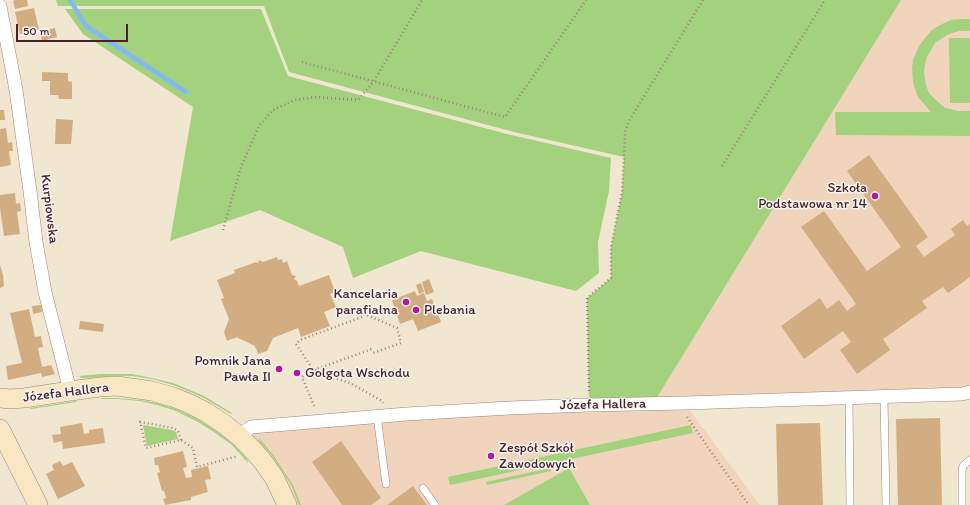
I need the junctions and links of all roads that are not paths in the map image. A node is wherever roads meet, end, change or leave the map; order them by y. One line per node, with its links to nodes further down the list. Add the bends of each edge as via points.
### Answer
1 (0, 6): 2 (street, Kurpiowska, via 16,90 36,242)
2 (70, 390): 5 (main road, Józefa Hallera, via 24,398); 9 (main road, Józefa Hallera, via 117,386 152,390 206,412)
3 (970, 392): 4 (street, Józefa Hallera)
4 (884, 396): 6 (street, Józefa Hallera); 17 (lane)
5 (0, 398)
6 (849, 398): 7 (street, Józefa Hallera); 16 (lane)
7 (380, 411): 9 (street, Józefa Hallera, via 320,421 251,427); 11 (lane)
8 (0, 429): 13 (main road)
9 (239, 436): 14 (main road, Józefa Hallera, via 264,463)
10 (970, 460): 18 (lane, via 963,466)
11 (386, 484)
12 (423, 488): 15 (lane)
13 (38, 505)
14 (287, 505)
15 (435, 505)
16 (850, 505)
17 (886, 505)
18 (962, 505)

